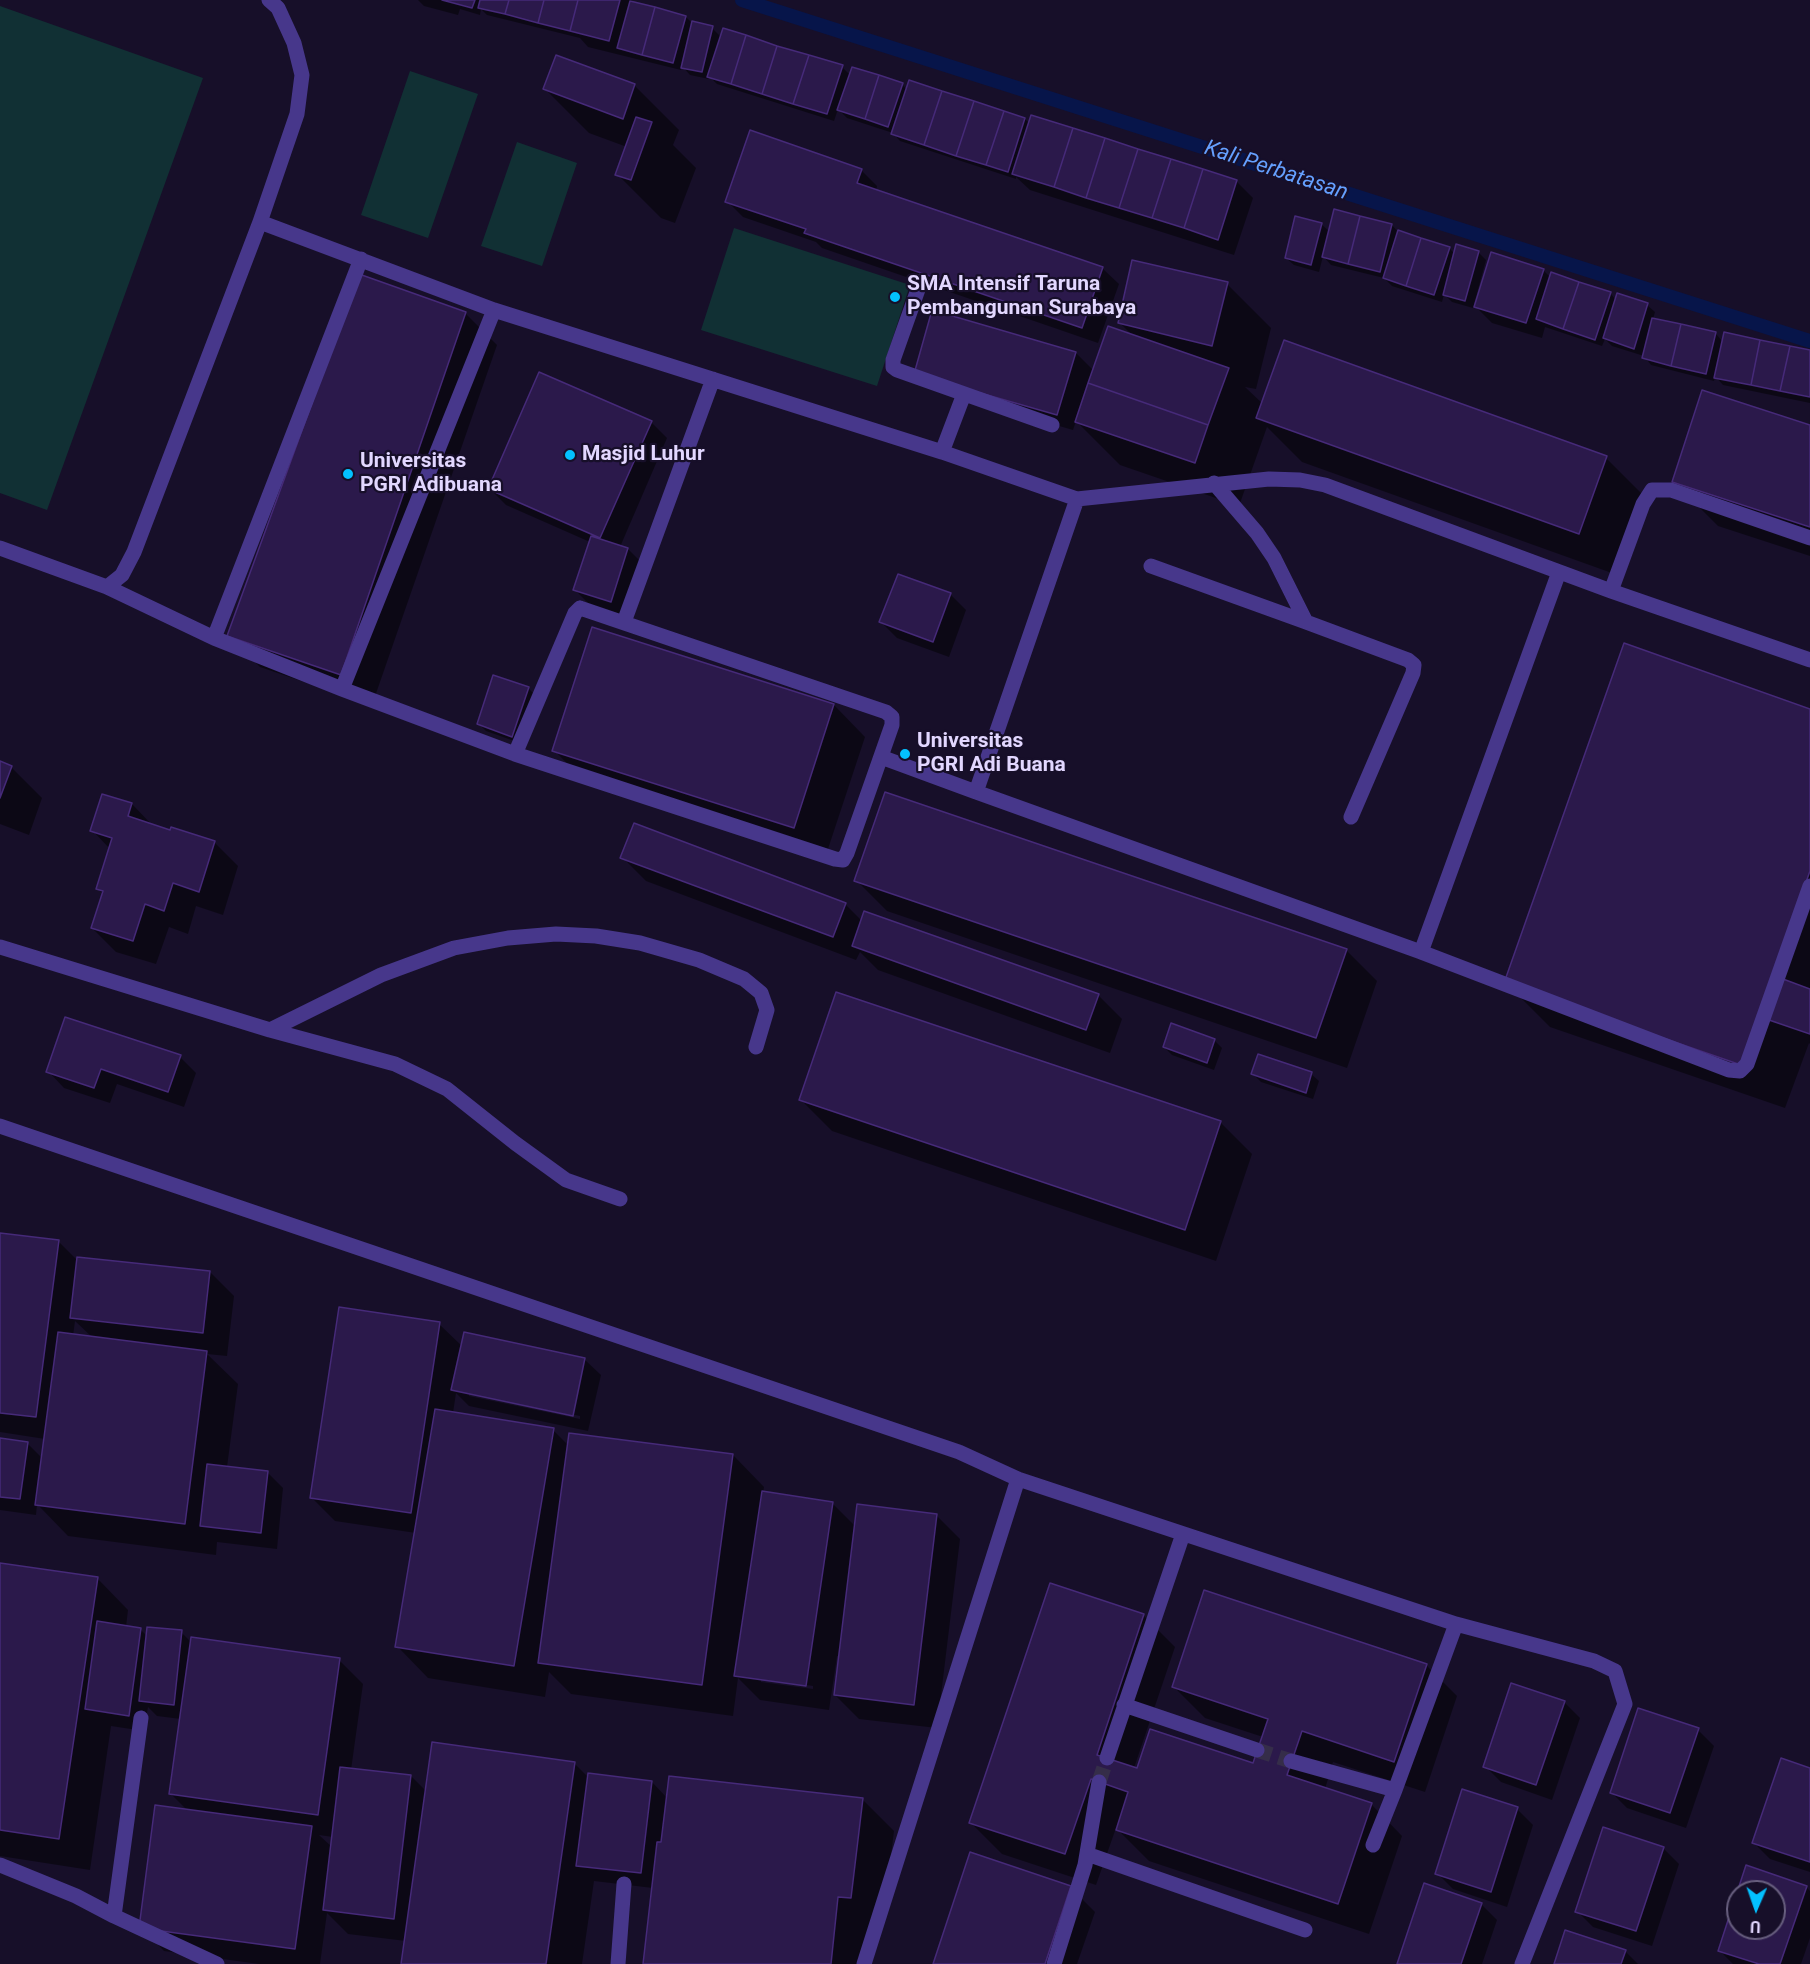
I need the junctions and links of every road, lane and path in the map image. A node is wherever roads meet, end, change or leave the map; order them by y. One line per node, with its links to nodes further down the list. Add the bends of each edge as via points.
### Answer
1 (269, 0): 2 (street, via 278,8 294,43 302,75 297,114)
2 (260, 222): 3 (street); 16 (street, via 134,552 122,575)
3 (361, 259): 5 (street); 20 (street)
4 (921, 281): 7 (street, via 893,367)
5 (494, 310): 6 (street); 22 (street)
6 (713, 379): 9 (street); 18 (street)
7 (964, 394): 8 (street); 9 (street)
8 (1052, 425)
9 (942, 452): 11 (street)
10 (1214, 483): 11 (street); 15 (street, via 1269,478 1325,485); 19 (street, via 1274,558)
11 (1077, 499): 25 (street)
12 (1810, 538): 17 (street, via 1671,490 1652,490 1643,504)
13 (0, 548): 16 (street)
14 (1151, 566): 19 (street)
15 (1559, 572): 17 (street); 29 (street)
16 (107, 587): 20 (street)
17 (1611, 591): 21 (street)
18 (624, 622): 23 (street, via 587,609 580,608 575,613); 24 (street, via 886,712 892,717 892,725)
19 (1306, 622): 26 (street, via 1414,665)
20 (214, 638): 22 (street)
21 (1810, 660)
22 (342, 689): 23 (street)
23 (515, 754): 24 (street, via 843,860)
24 (881, 757): 25 (street)
25 (976, 792): 29 (street)
26 (1351, 818)
27 (1810, 886): 29 (street, via 1747,1064 1740,1071)
28 (0, 947): 30 (street)
29 (1421, 952)
30 (270, 1030): 31 (street, via 381,975 454,948 556,934 640,943 699,960 744,979 762,993 767,1010); 33 (street, via 395,1064 447,1089 566,1180)
31 (756, 1047)
32 (0, 1126): 34 (street, via 959,1452)
33 (620, 1198)
34 (1018, 1479): 35 (street); 52 (street)
35 (1183, 1534): 36 (street); 37 (street)
36 (1455, 1624): 43 (street); 54 (street, via 1594,1661 1615,1671 1625,1704)
37 (1124, 1705): 39 (street); 40 (street)
38 (141, 1718): 48 (street)
39 (1257, 1749)
40 (1107, 1758)
41 (1292, 1761): 43 (street)
42 (1099, 1782): 45 (street)
43 (1395, 1790): 44 (street)
44 (1373, 1845)
45 (1087, 1854): 49 (street); 53 (street)
46 (0, 1865): 48 (street)
47 (624, 1884): 51 (street)
48 (114, 1916): 50 (street)
49 (1305, 1930)
50 (217, 1964)
51 (618, 1964)
52 (864, 1964)
53 (1054, 1964)
54 (1522, 1964)

